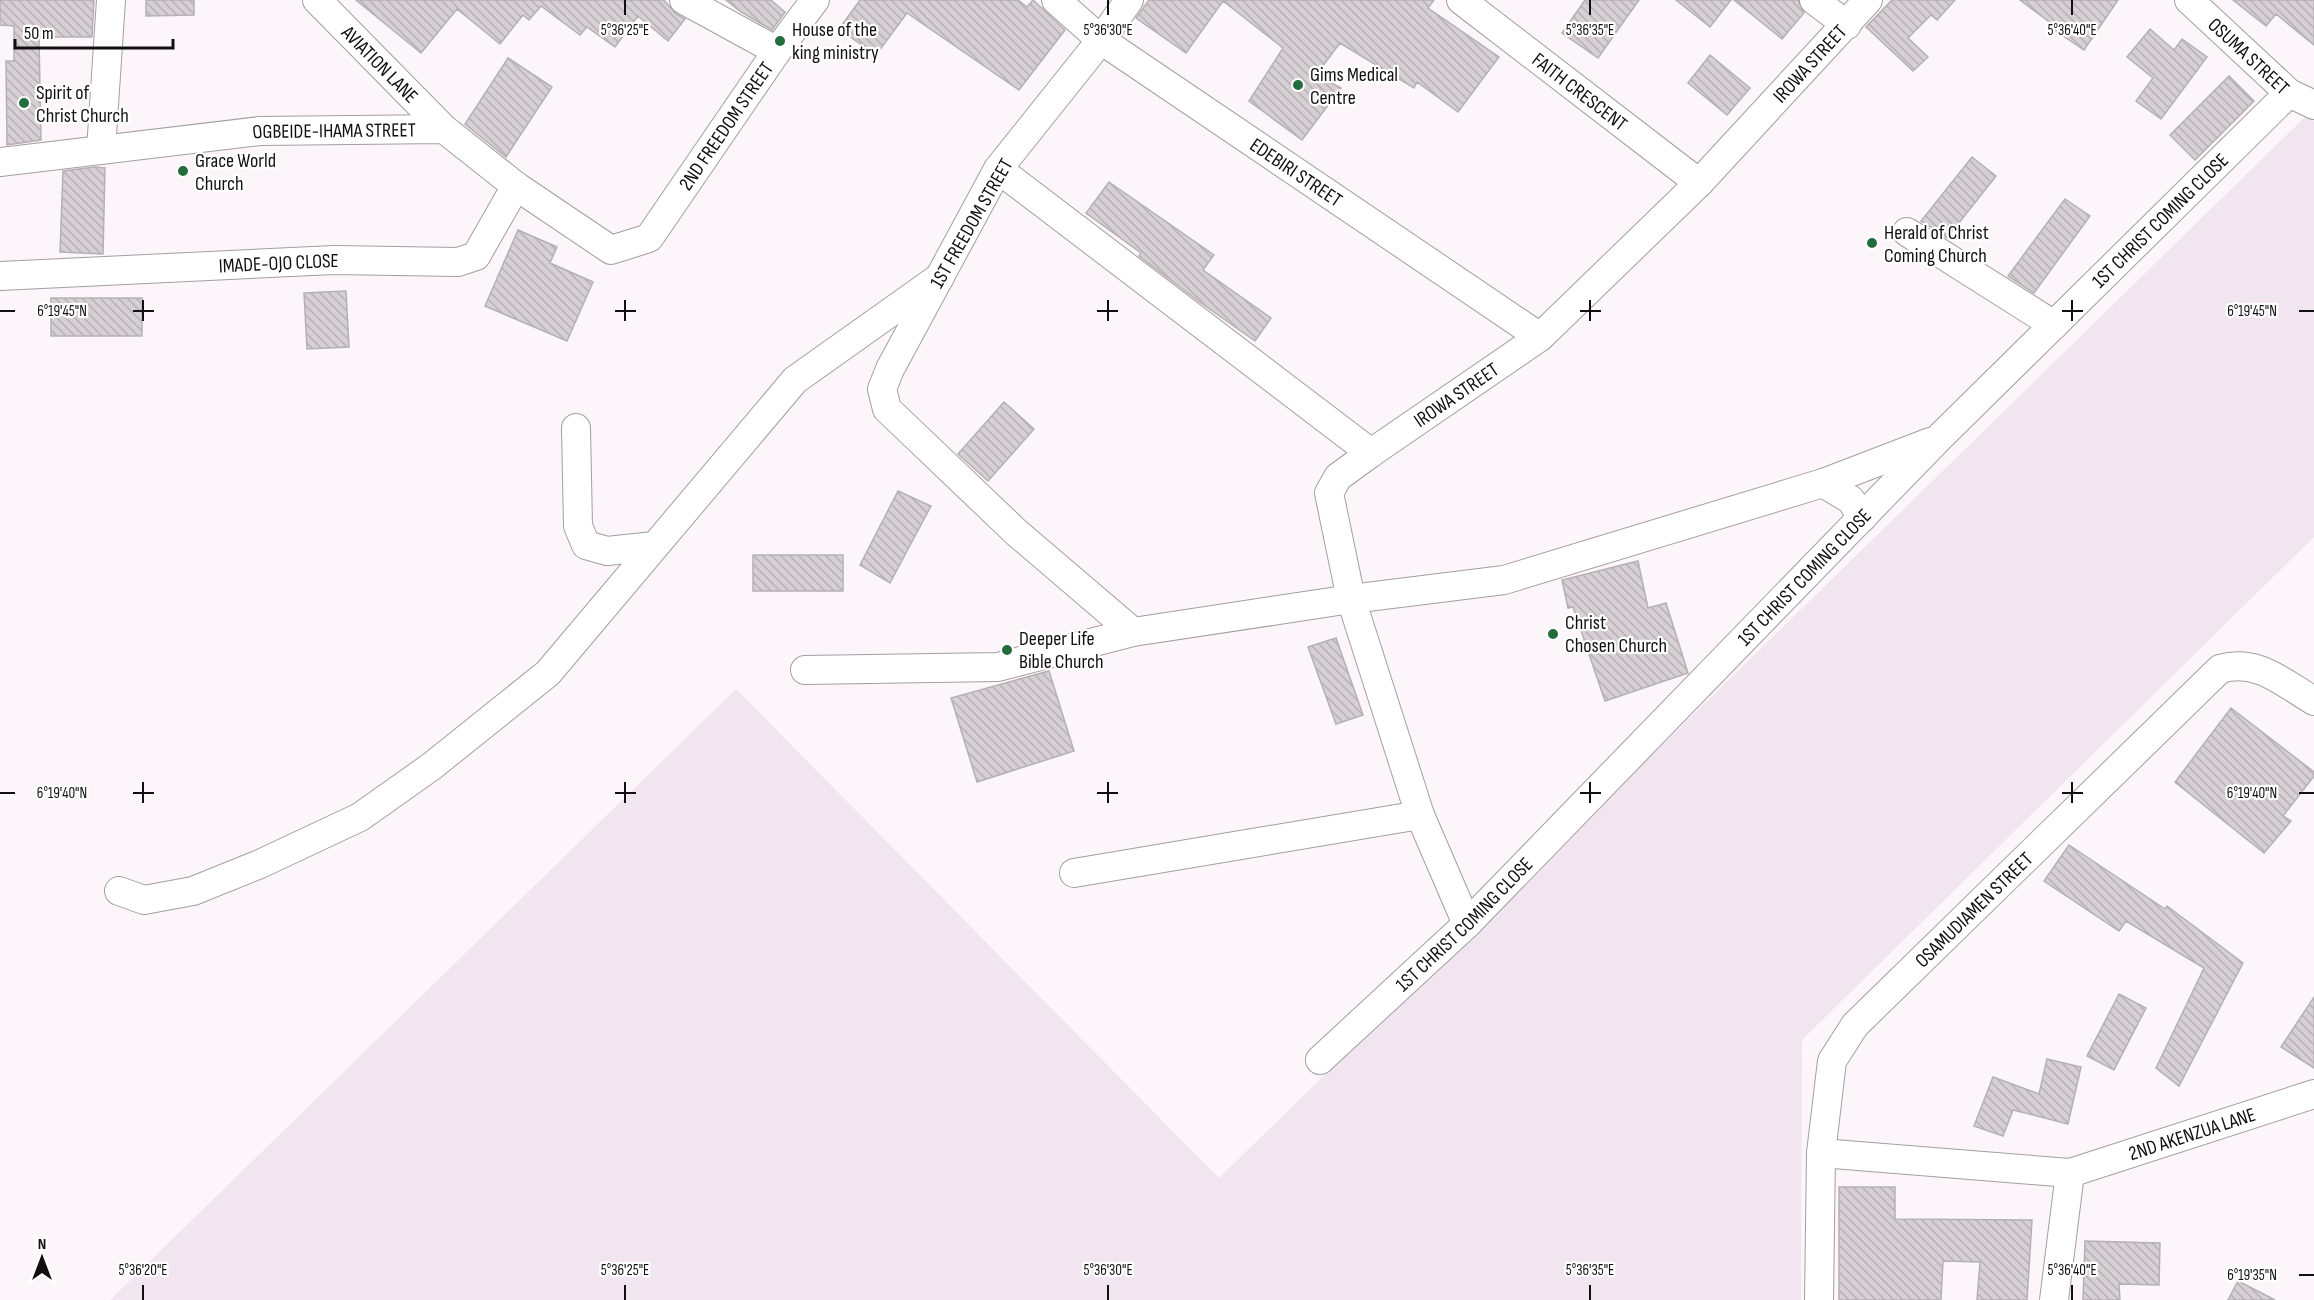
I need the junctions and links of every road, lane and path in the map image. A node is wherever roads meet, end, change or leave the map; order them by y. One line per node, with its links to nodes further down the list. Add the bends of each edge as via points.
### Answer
1 (111, 0): 16 (street)
2 (317, 0): 15 (street, AVIATION LANE)
3 (684, 0): 13 (street)
4 (815, 0): 13 (street, 2ND FREEDOM STREET)
5 (1056, 0): 12 (street, EDEBIRI STREET)
6 (1129, 0): 12 (street, 1ST FREEDOM STREET)
7 (1461, 0): 19 (street, FAITH CRESCENT)
8 (1814, 0): 11 (street)
9 (1868, 0): 11 (street, IROWA STREET)
10 (2189, 0): 14 (street, OSUMA STREET)
11 (1847, 25): 19 (street, IROWA STREET)
12 (1101, 40): 18 (street, 1ST FREEDOM STREET); 26 (street, EDEBIRI STREET)
13 (777, 51): 22 (street, 2ND FREEDOM STREET, via 649,238)
14 (2302, 99): 25 (street, 1ST CHRIST COMING CLOSE)
15 (444, 129): 16 (street, OGBEIDE-IHAMA STREET, via 260,131); 20 (street, OGBEIDE-IHAMA STREET)
16 (101, 150): 17 (street, OGBEIDE-IHAMA STREET)
17 (0, 162)
18 (998, 169): 24 (street, 1ST FREEDOM STREET); 29 (street)
19 (1699, 183): 26 (street, IROWA STREET)
20 (516, 186): 22 (street, OGBEIDE-IHAMA STREET, via 611,250); 23 (street, IMADE-OJO CLOSE, via 476,256 458,262 334,260)
21 (1907, 232): 25 (street)
22 (631, 243)
23 (0, 276)
24 (940, 277): 32 (street, via 795,380); 34 (street, 1ST FREEDOM STREET, via 890,369 882,389 887,409 1017,533)
25 (2054, 325): 28 (street, 1ST CHRIST COMING CLOSE)
26 (1540, 337): 29 (street, IROWA STREET)
27 (576, 428): 32 (street, via 578,526 586,545 607,551)
28 (1939, 438): 30 (street); 31 (street, 1ST CHRIST COMING CLOSE)
29 (1371, 453): 33 (street, IROWA STREET, via 1338,477 1329,493)
30 (1823, 483): 31 (street, via 1851,500); 33 (street, via 1504,580)
31 (1862, 518): 40 (street, 1ST CHRIST COMING CLOSE)
32 (654, 546): 39 (street, via 548,673 432,766 360,817 193,891 144,900)
33 (1351, 599): 34 (street); 37 (street, IROWA STREET)
34 (1133, 632): 35 (street, via 998,667)
35 (805, 670)
36 (2314, 700): 43 (street, OSAMUDIAMEN STREET, via 2253,666 2220,669 1855,1025 1832,1061)
37 (1420, 814): 38 (street); 40 (street, IROWA STREET)
38 (1074, 873)
39 (119, 891)
40 (1467, 924): 41 (street, 1ST CHRIST COMING CLOSE)
41 (1320, 1060)
42 (2314, 1094): 44 (street, 2ND AKENZUA LANE)
43 (1821, 1153): 44 (street, 2ND AKENZUA LANE); 45 (street, OSAMUDIAMEN STREET)
44 (2070, 1173): 46 (street)
45 (1819, 1300)
46 (2054, 1300)

